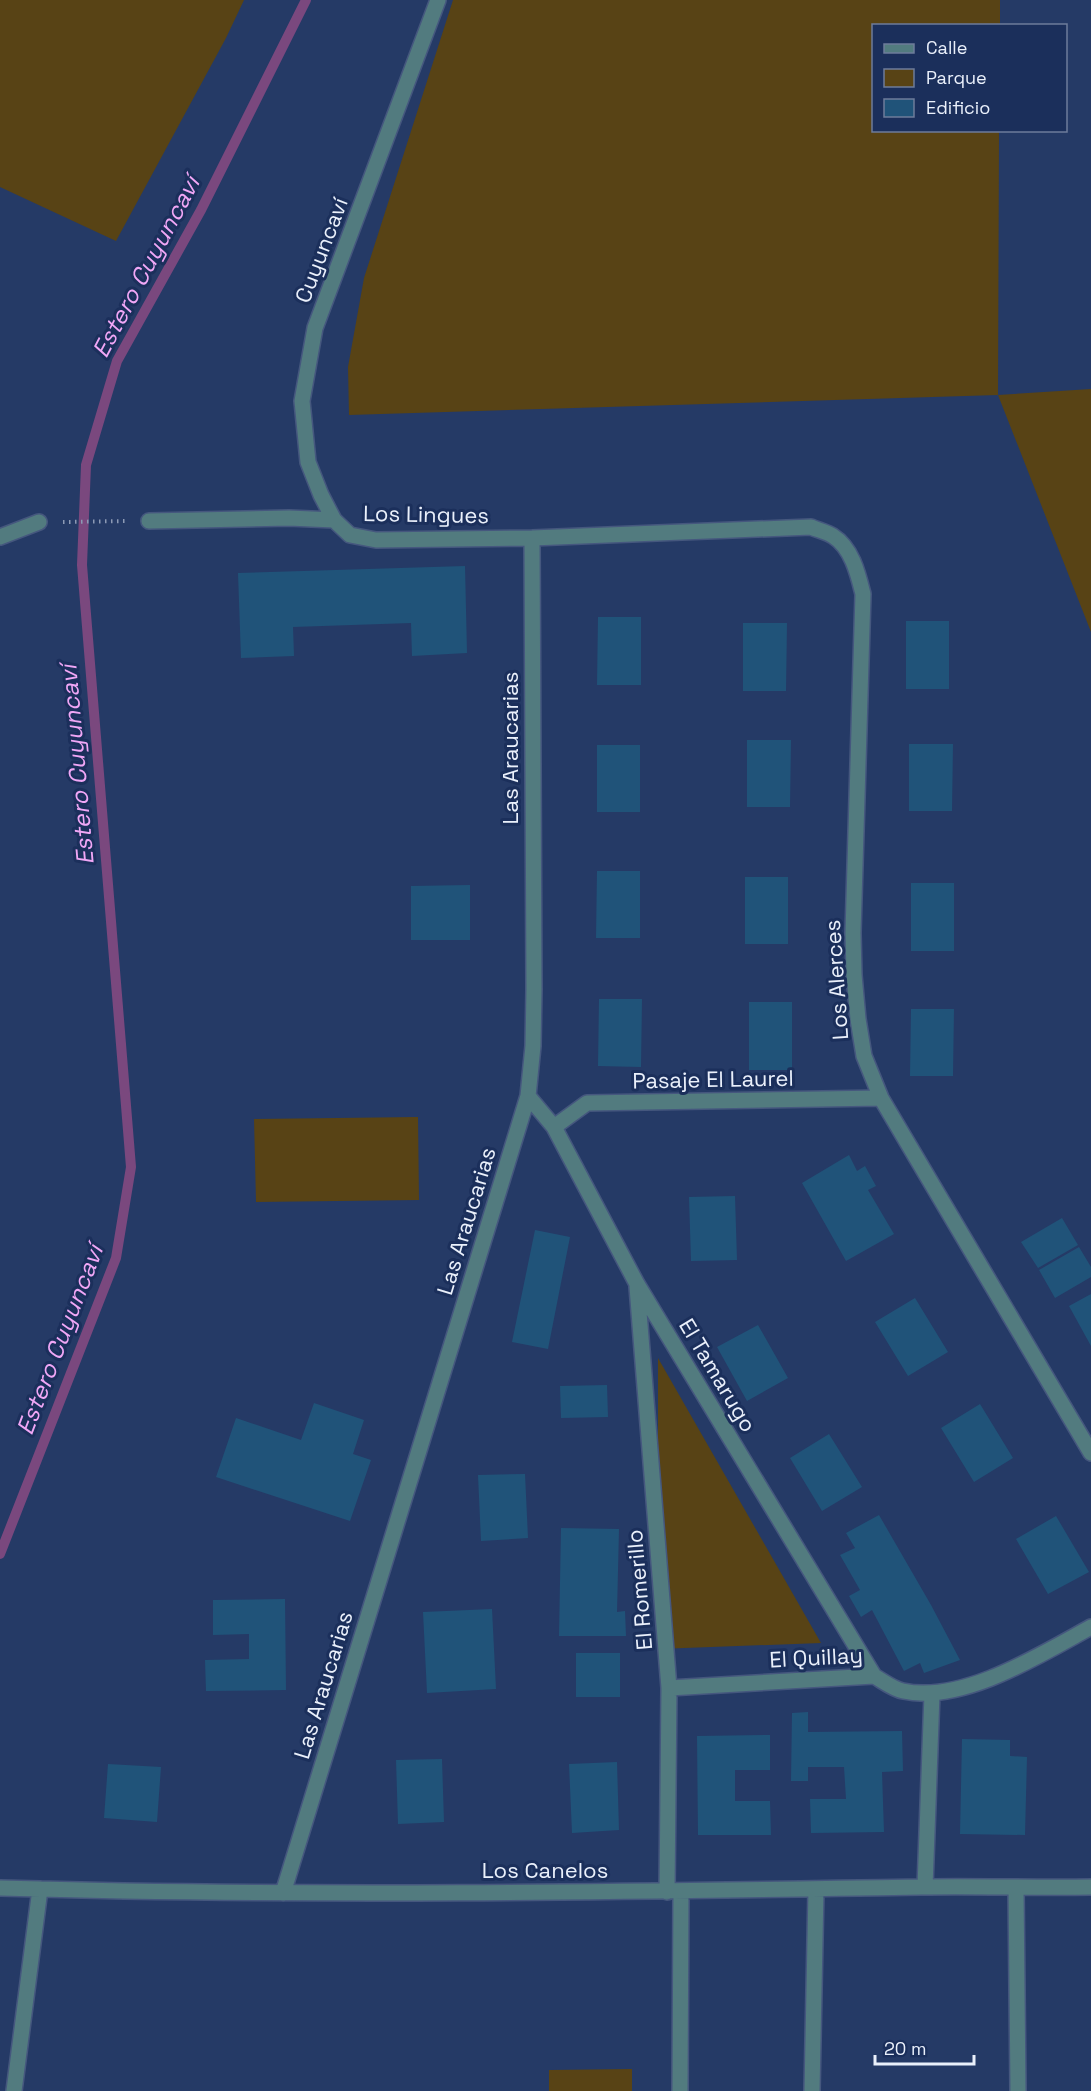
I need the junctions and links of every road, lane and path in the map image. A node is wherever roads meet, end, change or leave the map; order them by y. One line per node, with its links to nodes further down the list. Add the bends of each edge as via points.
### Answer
1 (438, 0): 3 (street, Cuyuncaví, via 315,328 302,401 308,462)
2 (149, 520): 3 (street, Los Lingues); 4 (path)
3 (334, 520): 6 (street, Los Lingues, via 350,535 376,540)
4 (39, 522): 5 (street)
5 (0, 537)
6 (532, 538): 7 (street, Los Lingues, via 811,527 834,537); 8 (street, Las Araucarias, via 534,989)
7 (849, 554): 9 (street, Los Alerces, via 863,594 854,975 864,1056)
8 (528, 1096): 10 (street, El Tamarugo); 24 (street, Las Araucarias)
9 (881, 1098): 10 (street, Pasaje El Laurel, via 587,1103); 12 (street, Los Alerces)
10 (554, 1126): 11 (street, El Tamarugo)
11 (637, 1284): 14 (street, El Tamarugo); 15 (street, El Romerillo)
12 (1091, 1453)
13 (1091, 1627): 16 (street, El Quillay, via 974,1685)
14 (874, 1676): 15 (street, El Quillay); 16 (street, El Quillay, via 900,1691)
15 (669, 1688): 23 (street, El Romerillo)
16 (932, 1694): 17 (street)
17 (925, 1887): 20 (street, Los Canelos); 22 (street, Los Canelos)
18 (1091, 1887): 20 (street, Los Canelos)
19 (0, 1888): 21 (street, Los Canelos)
20 (1016, 1888): 28 (street)
21 (40, 1889): 24 (street, Los Canelos); 25 (street)
22 (816, 1889): 23 (street, Los Canelos); 27 (street)
23 (674, 1892): 24 (street, Los Canelos); 26 (street, El Romerillo)
24 (283, 1893)
25 (14, 2091)
26 (680, 2091)
27 (812, 2091)
28 (1018, 2091)

